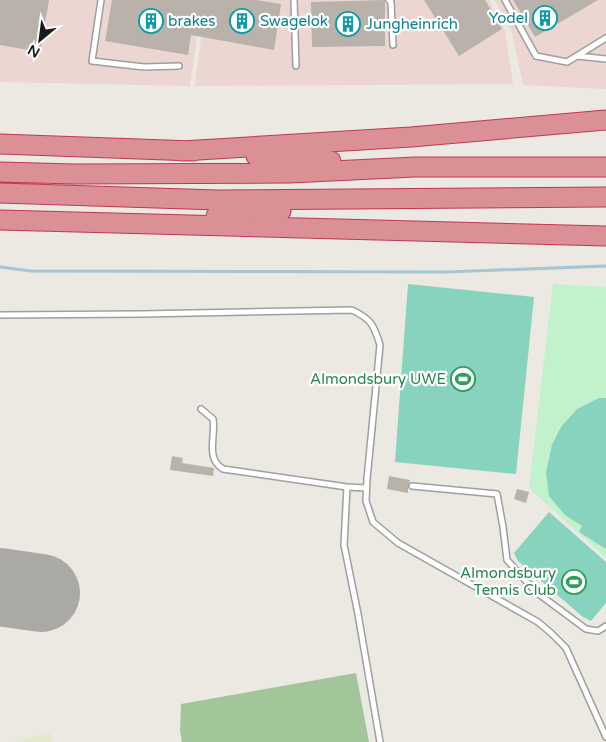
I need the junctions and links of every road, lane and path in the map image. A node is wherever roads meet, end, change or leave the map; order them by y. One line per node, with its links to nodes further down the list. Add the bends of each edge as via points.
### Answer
1 (101, 0): 9 (lane, via 92,61 144,67)
2 (294, 0): 10 (lane)
3 (389, 0): 6 (lane)
4 (505, 0): 7 (lane, via 536,56 567,62)
5 (606, 38): 7 (lane)
6 (393, 44)
7 (577, 56): 8 (lane)
8 (606, 59)
9 (179, 66)
10 (296, 66)
11 (606, 120): 13 (highway, via 411,137)
12 (0, 144): 13 (highway)
13 (182, 150): 14 (highway)
14 (415, 167): 15 (highway); 16 (highway, via 280,174)
15 (606, 167)
16 (0, 172)
17 (0, 193): 19 (highway, via 218,200)
18 (606, 197): 19 (highway)
19 (417, 199): 21 (highway)
20 (0, 220): 21 (highway)
21 (120, 225): 22 (highway)
22 (606, 236)
23 (0, 315): 27 (lane, via 352,310 367,317 376,329 380,345)
24 (201, 409): 26 (lane, via 213,420 212,453 223,469)
25 (412, 486): 28 (lane, via 497,494 507,560 536,592 586,629 598,631)
26 (347, 487): 27 (lane); 30 (lane, via 344,545)
27 (366, 488): 29 (lane, via 366,501 373,522 398,543 538,622 566,648)
28 (606, 626)
29 (606, 738)
30 (380, 742)

